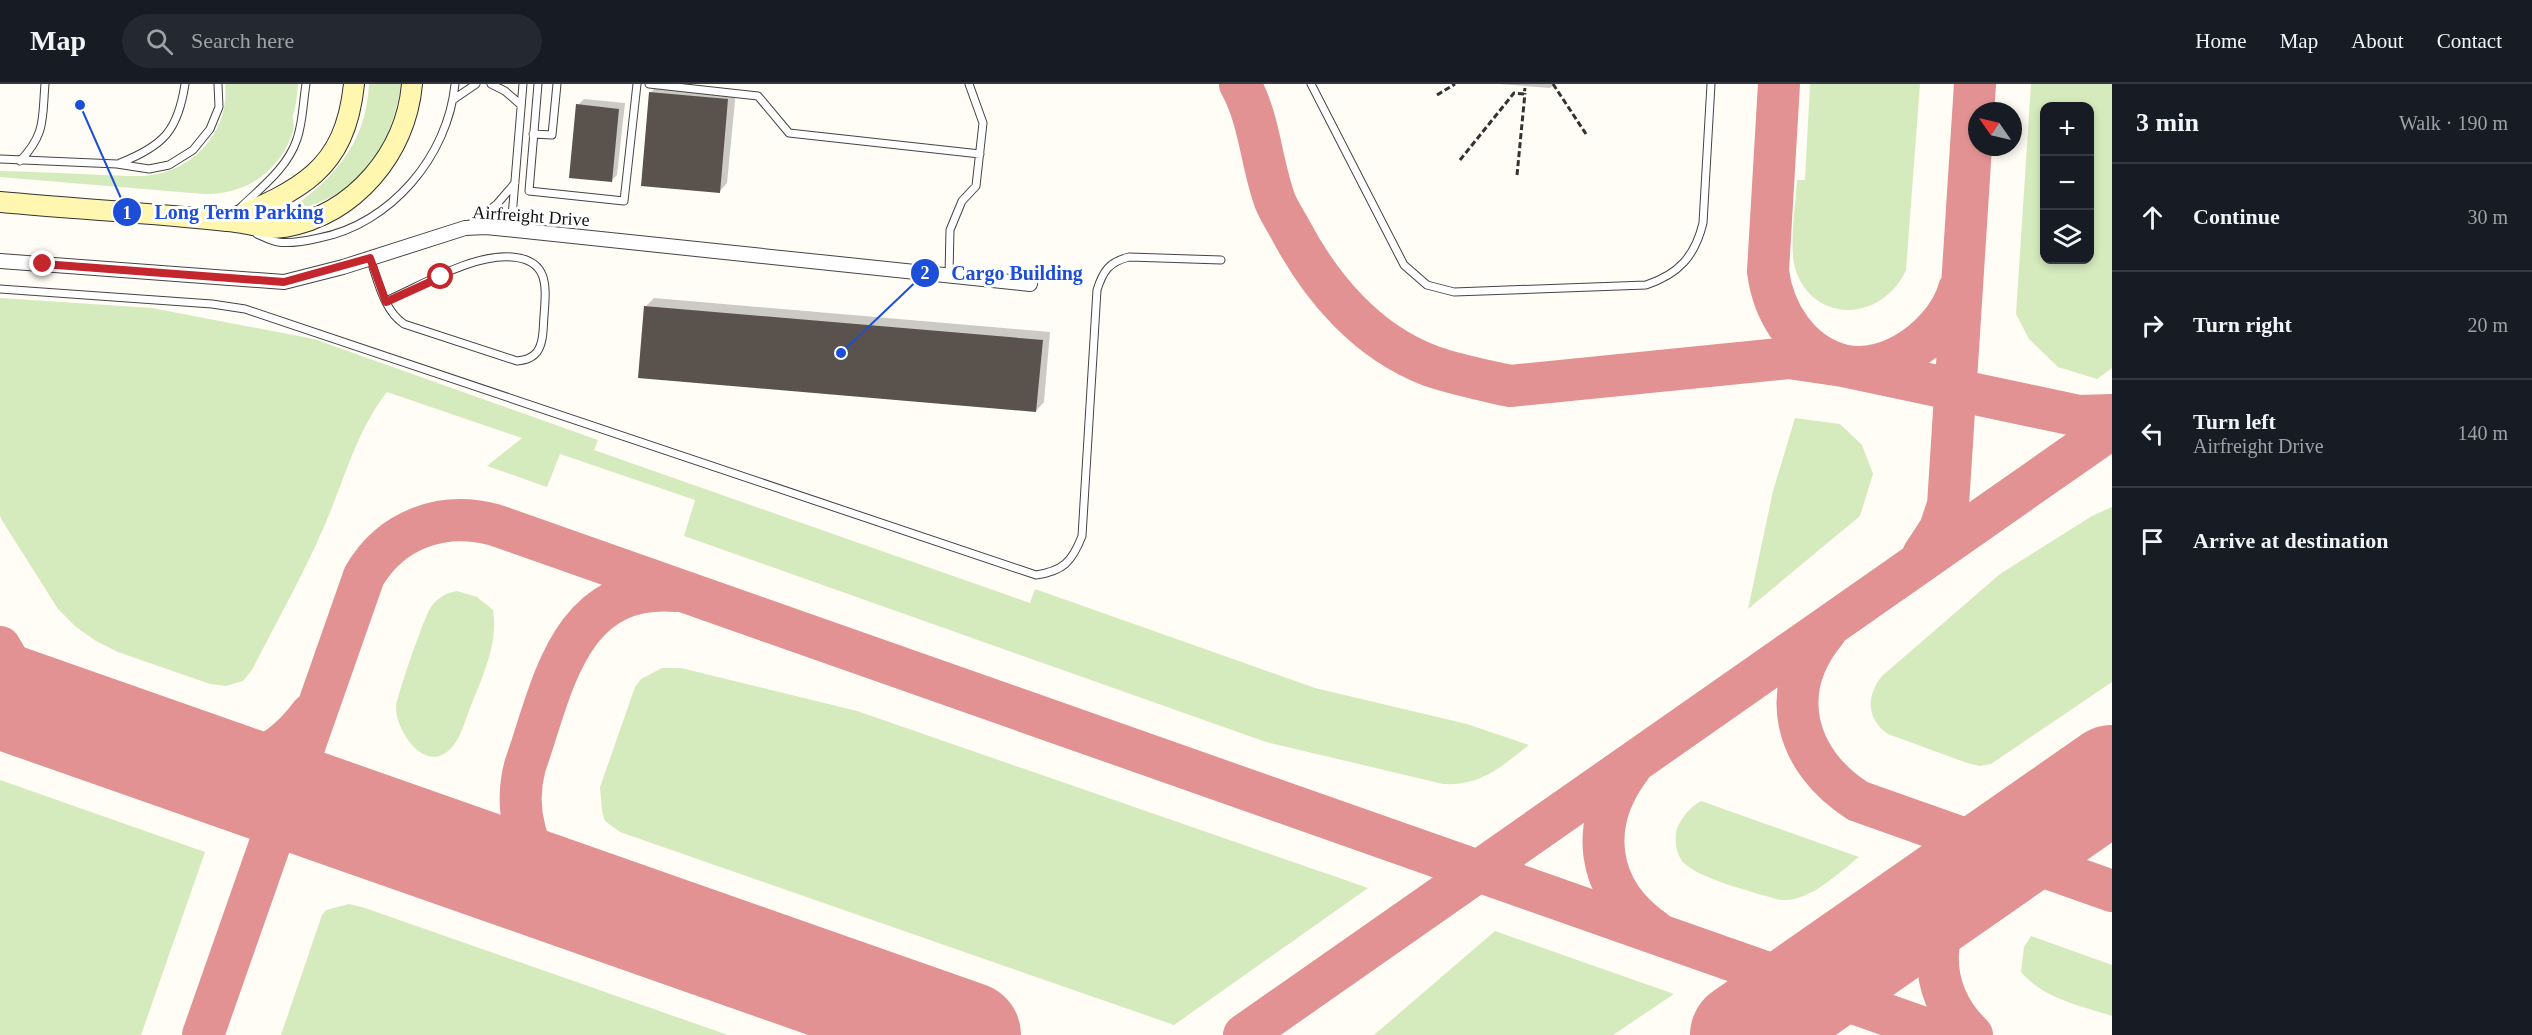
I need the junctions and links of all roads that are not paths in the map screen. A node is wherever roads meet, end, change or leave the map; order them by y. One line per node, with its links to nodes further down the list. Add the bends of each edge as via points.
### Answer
1 (45, 84): 23 (lane, via 41,131 34,147)
2 (185, 84): 24 (lane, via 182,109 169,133 144,154)
3 (218, 84): 24 (lane, via 219,107 210,129 194,150 169,165 149,169)
4 (306, 84): 27 (lane, via 298,138 291,152 272,177)
5 (354, 84): 27 (main road, via 346,126 326,161 288,194)
6 (412, 84): 27 (main road, via 397,141 379,170 360,190 338,206 288,226)
7 (455, 84): 18 (lane)
8 (476, 84): 18 (lane)
9 (491, 84): 19 (lane)
10 (523, 84): 19 (lane)
11 (538, 84): 20 (lane)
12 (557, 84): 20 (lane, via 552,135)
13 (637, 84): 20 (lane, via 624,201 529,191)
14 (650, 84): 21 (lane, via 758,96 789,133)
15 (969, 84): 21 (lane, via 983,123)
16 (1311, 84): 17 (lane, via 1404,265 1427,285 1454,292 1646,285 1676,270 1698,242 1703,223)
17 (1711, 84)
18 (454, 99): 27 (lane, via 439,141 423,168 397,197 356,226 328,237 277,242)
19 (521, 105): 25 (lane)
20 (533, 134)
21 (980, 154): 33 (lane, via 976,186 962,201 951,230)
22 (0, 159): 23 (lane)
23 (20, 161): 24 (lane)
24 (117, 164)
25 (515, 183): 28 (lane, via 497,204); 29 (lane)
26 (0, 202): 27 (main road)
27 (227, 221)
28 (465, 228): 29 (street, Airfreight Drive); 30 (street, Airfreight Drive)
29 (511, 229): 33 (street, Airfreight Drive)
30 (370, 258): 32 (street, Airfreight Drive, via 284,282); 36 (lane)
31 (1221, 260): 35 (lane, via 1129,257 1107,267 1097,290 1082,536 1075,554 1064,566 1036,575 245,309)
32 (0, 261)
33 (949, 275): 34 (street, Airfreight Drive)
34 (1030, 284)
35 (0, 289)
36 (386, 302): 36 (lane, via 391,315 404,324 517,361 526,360 535,354 542,337 546,283 542,273 527,262 513,257 495,258 477,261)

